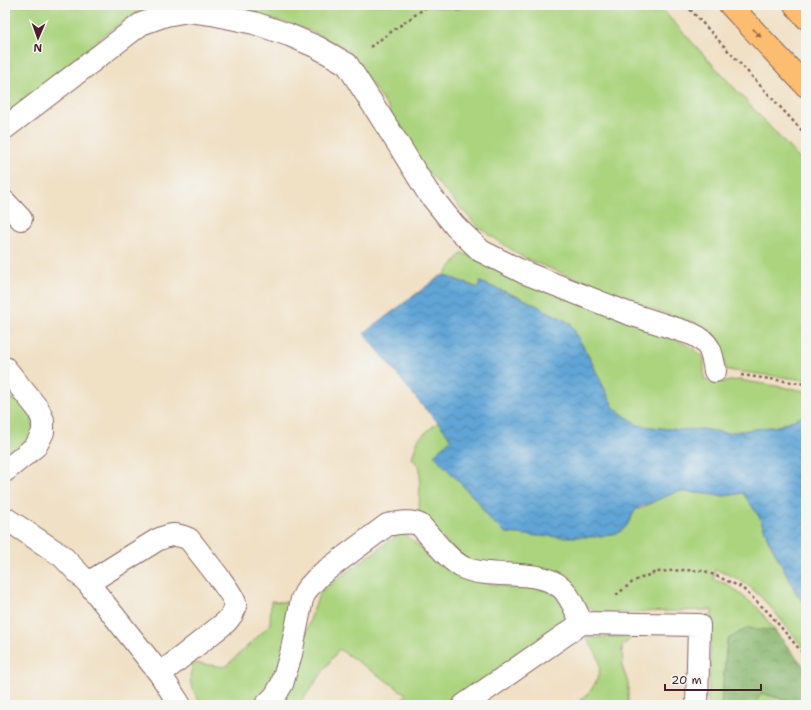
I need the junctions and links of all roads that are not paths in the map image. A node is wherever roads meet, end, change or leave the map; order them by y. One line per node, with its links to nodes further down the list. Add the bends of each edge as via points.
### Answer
1 (730, 5): 4 (main road, one-way to 4)
2 (795, 5): 3 (main road)
3 (806, 18)
4 (806, 86)
5 (5, 128): 8 (street, via 141,24 166,15 188,11 254,23 289,35 347,64 427,191 455,226 481,251 523,272 627,314 701,338 712,353)
6 (5, 202): 7 (street)
7 (22, 219)
8 (714, 371)
9 (8, 378): 10 (street, via 38,409 43,420 43,432 36,446)
10 (5, 471)
11 (5, 518): 12 (street, via 62,556)
12 (88, 582): 14 (street); 14 (street, via 169,534 189,539 229,592 235,602 234,612 226,622)
13 (582, 623): 16 (street, via 563,589 552,581 480,573 453,560 415,523 387,525 320,575 307,589 302,599 292,654 282,684); 17 (street); 18 (street, via 699,625)
14 (160, 674): 15 (street)
15 (180, 705)
16 (266, 705)
17 (464, 705)
18 (697, 705)

